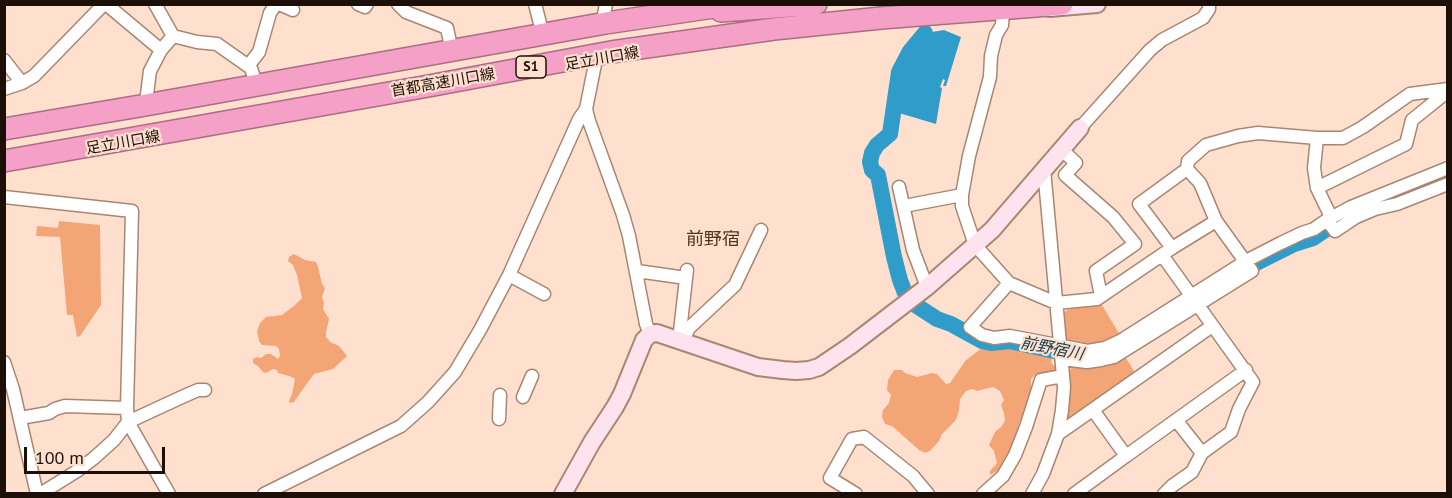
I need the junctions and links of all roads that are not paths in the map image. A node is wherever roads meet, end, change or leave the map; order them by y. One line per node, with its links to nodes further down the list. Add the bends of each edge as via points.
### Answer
1 (105, 4): 22 (street); 26 (street, via 34,76)
2 (155, 4): 20 (street)
3 (277, 4): 15 (street); 25 (street, via 270,13)
4 (358, 4): 5 (street)
5 (367, 4)
6 (398, 4): 21 (street, via 406,12 447,28)
7 (535, 4): 19 (street)
8 (709, 4): 17 (main road)
9 (734, 4): 18 (highway, 首都高速川口線 / S1)
10 (816, 4): 18 (highway)
11 (947, 4): 30 (highway, via 767,19 655,36 426,78)
12 (1062, 4): 30 (highway, 首都高速川口線 / S1, via 762,31 611,52)
13 (1097, 4): 16 (main road, 足立川口線)
14 (1209, 4): 33 (street, via 1203,18 1150,50)
15 (293, 10)
16 (1004, 11): 23 (main road, 足立川口線, via 783,30); 43 (street)
17 (604, 12): 19 (main road)
18 (672, 13): 32 (highway, 首都高速川口線 / S1)
19 (542, 31): 21 (main road)
20 (173, 36): 22 (street); 25 (street, via 217,44)
21 (451, 47): 25 (main road)
22 (161, 50): 29 (street, via 150,71)
23 (596, 59): 31 (street); 36 (main road, 足立川口線, via 400,98)
24 (4, 60): 26 (street)
25 (252, 74): 29 (main road)
26 (22, 83): 27 (street)
27 (4, 89)
28 (1448, 90): 34 (street, via 1410,94 1343,138); 42 (street, via 1412,120 1406,144)
29 (146, 102): 32 (main road)
30 (333, 103): 36 (highway, 首都高速川口線 / S1)
31 (586, 109): 52 (street, via 623,215); 53 (street)
32 (4, 128)
33 (1080, 128): 35 (main road)
34 (1317, 138): 39 (street, via 1258,133 1238,136 1206,145 1188,162); 42 (street)
35 (1061, 149): 38 (main road); 57 (street, via 1076,163 1065,175 1113,217 1135,244 1096,271)
36 (4, 162)
37 (1448, 168): 46 (street)
38 (1044, 169): 49 (main road); 59 (street)
39 (1187, 170): 47 (street, via 1200,183); 50 (street, via 1139,204)
40 (1448, 184): 46 (street, via 1375,209 1335,231)
41 (899, 187): 45 (street)
42 (1317, 188): 46 (street)
43 (962, 195): 45 (street); 49 (street)
44 (4, 196): 71 (street, via 132,211)
45 (904, 206): 55 (street, via 913,250)
46 (1329, 218): 51 (street)
47 (1216, 221): 50 (street); 51 (street)
48 (761, 230): 62 (street, via 735,285 689,328)
49 (975, 245): 54 (street); 55 (main road)
50 (1167, 251): 57 (street); 58 (street)
51 (1246, 261): 58 (street, via 1252,271)
52 (637, 271): 61 (street); 62 (street, via 686,274)
53 (509, 275): 56 (street); 83 (street, via 455,372 428,402 401,426)
54 (1009, 284): 59 (street); 63 (street, via 970,327 982,335 1010,336)
55 (927, 287): 62 (main road, via 834,358 808,370 758,367)
56 (544, 294)
57 (1101, 296): 59 (street)
58 (1195, 300): 60 (street); 63 (street, via 1106,348)
59 (1056, 303): 63 (street)
60 (1212, 326): 65 (street); 72 (street)
61 (650, 334): 62 (main road); 84 (main road, via 615,407)
62 (681, 341)
63 (1061, 352): 67 (street)
64 (4, 362): 73 (street)
65 (1246, 370): 75 (street); 78 (street, via 1253,382 1231,432)
66 (532, 376): 70 (street)
67 (1063, 376): 77 (street); 86 (street, via 1041,380 1015,455 1003,476)
68 (205, 390): 76 (street)
69 (500, 395): 74 (street)
70 (523, 397)
71 (127, 408): 73 (street, via 65,406); 76 (street)
72 (1093, 410): 77 (street); 79 (street)
73 (20, 418): 81 (street)
74 (500, 420)
75 (1176, 420): 78 (street); 79 (street)
76 (128, 422): 81 (street, via 94,458); 82 (street)
77 (1058, 434): 87 (street)
78 (1202, 453): 89 (street, via 1192,472)
79 (1126, 456): 88 (street)
80 (928, 493): 85 (street, via 914,476 864,437 852,440 830,478)
81 (38, 494)
82 (169, 494)
83 (264, 494)
84 (563, 494)
85 (856, 494)
86 (983, 494)
87 (1032, 494)
88 (1074, 494)
89 (1164, 494)

